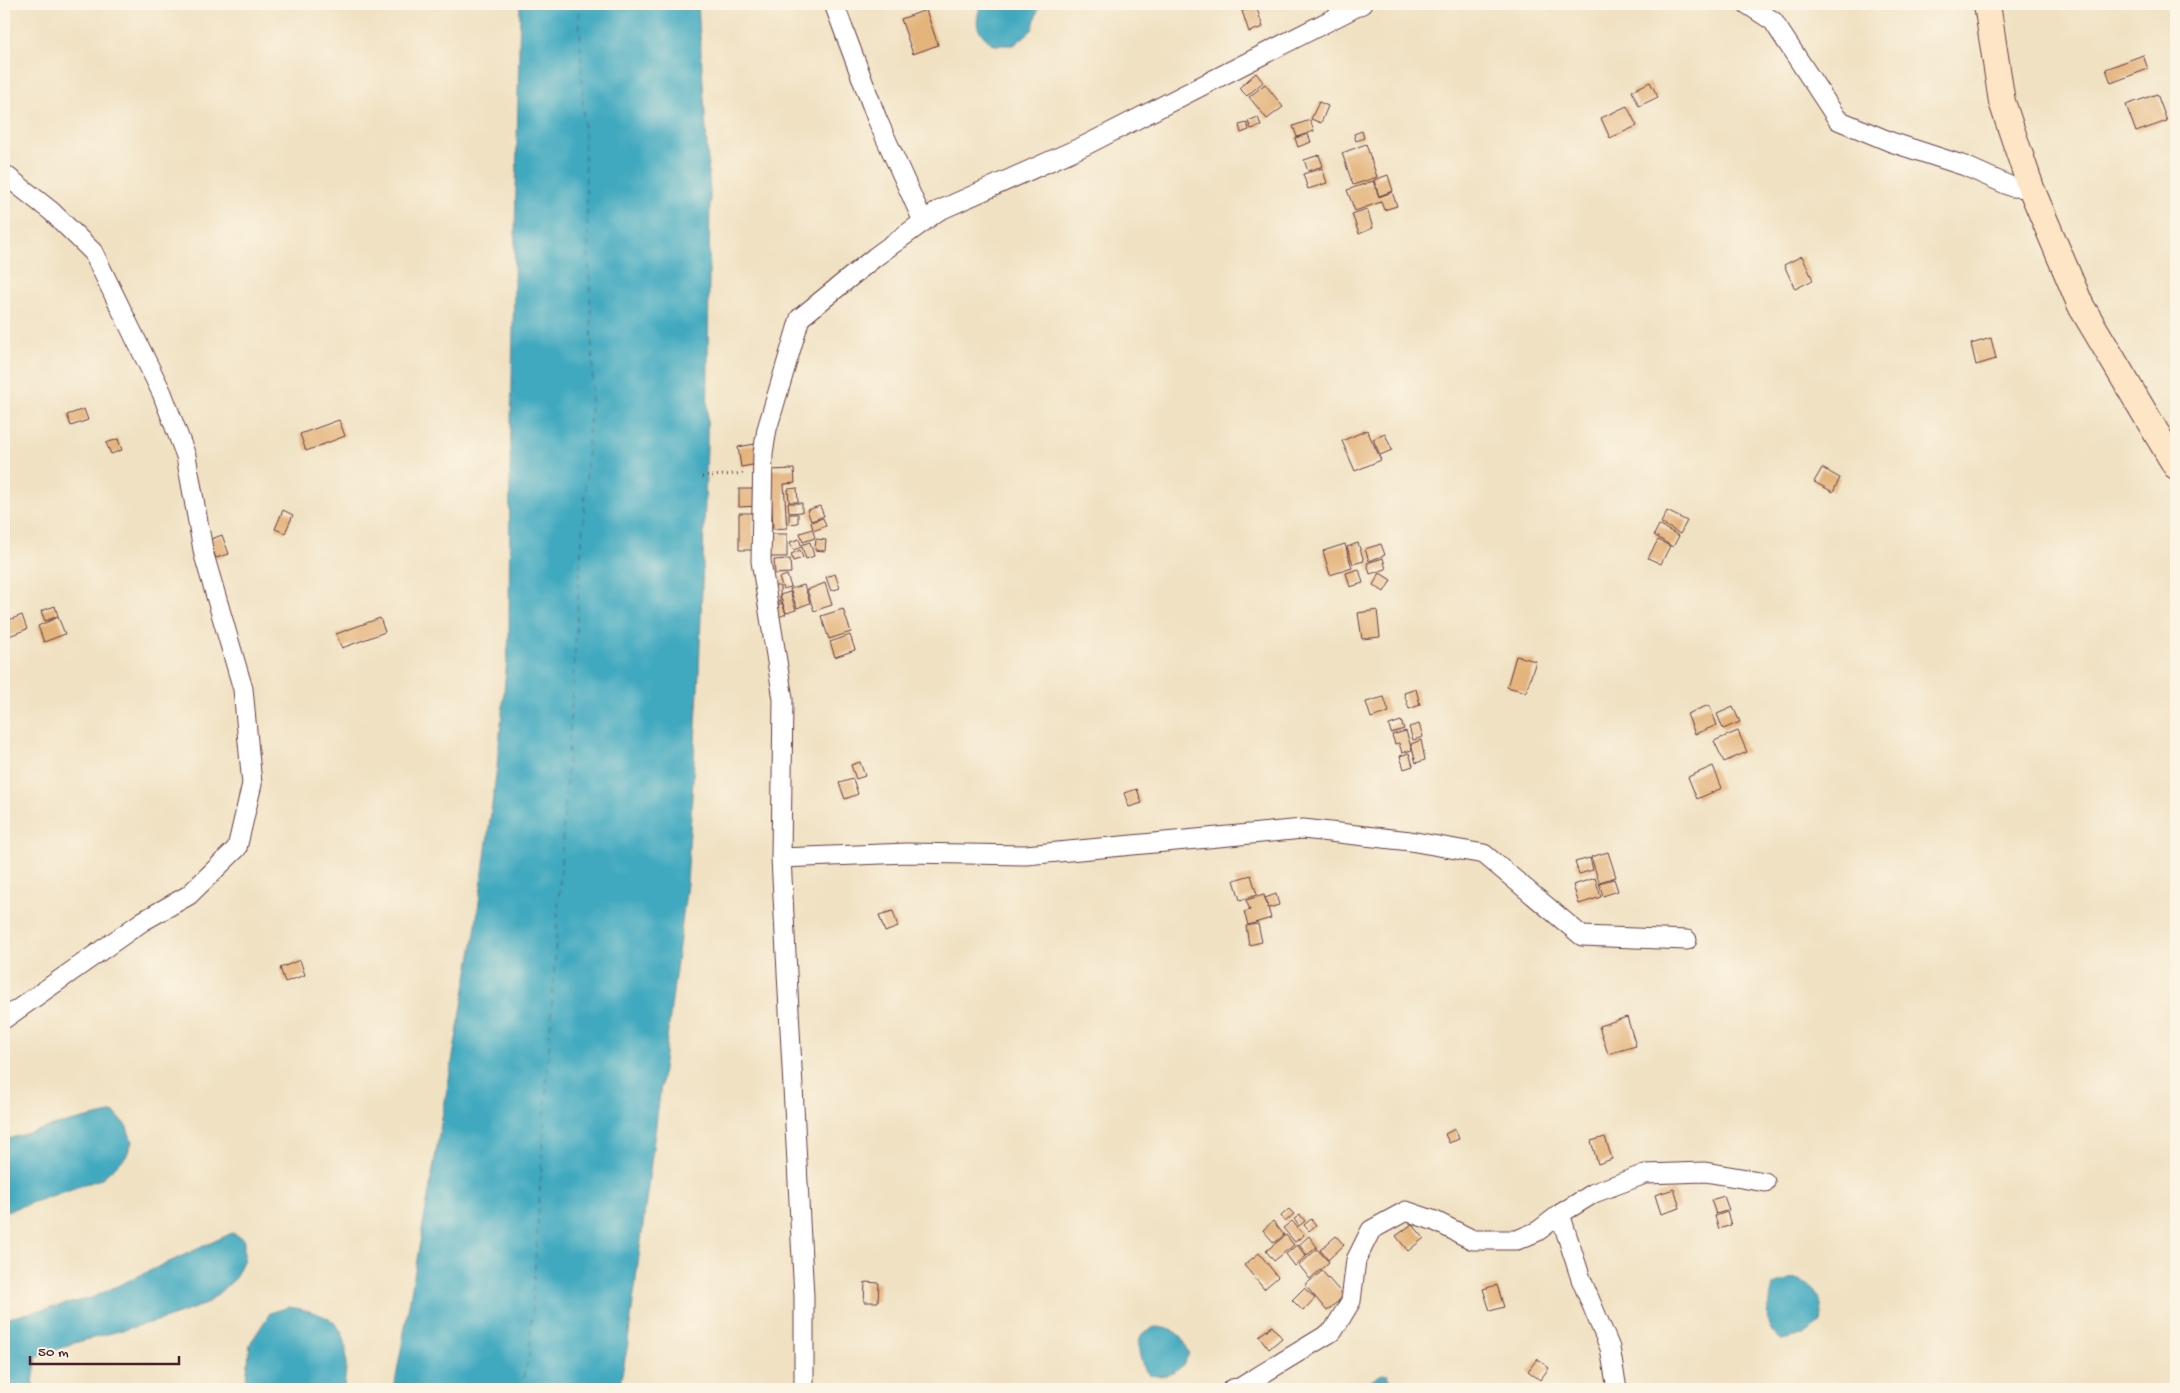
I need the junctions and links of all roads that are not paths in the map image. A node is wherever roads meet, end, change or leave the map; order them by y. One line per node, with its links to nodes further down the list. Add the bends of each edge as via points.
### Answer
1 (834, 4): 7 (street, via 877,118)
2 (1362, 4): 7 (street, via 1086,145 938,211)
3 (1747, 4): 6 (street, via 1773,20 1838,120 1891,142 1965,166 2012,187)
4 (1987, 4): 6 (main road, via 2002,102)
5 (4, 174): 11 (street, via 51,211 93,252 162,393 186,456 204,556 244,689 252,784 237,848 189,895 143,921)
6 (2031, 188): 8 (main road, via 2081,306)
7 (923, 221): 9 (street, via 800,318 767,430 763,452 761,561 783,699)
8 (2176, 466)
9 (781, 858): 10 (street, via 907,853 1026,855 1303,829 1410,841 1484,854 1582,936); 14 (street, via 804,1297)
10 (1687, 940)
11 (4, 1019)
12 (1765, 1182): 13 (street, via 1705,1172 1645,1174 1594,1193)
13 (1560, 1214): 15 (street, via 1538,1231 1517,1240 1473,1240 1406,1211 1371,1230 1356,1260 1351,1301 1333,1331 1241,1387); 16 (street, via 1581,1279 1610,1348)
14 (804, 1389)
15 (1232, 1389)
16 (1617, 1389)

